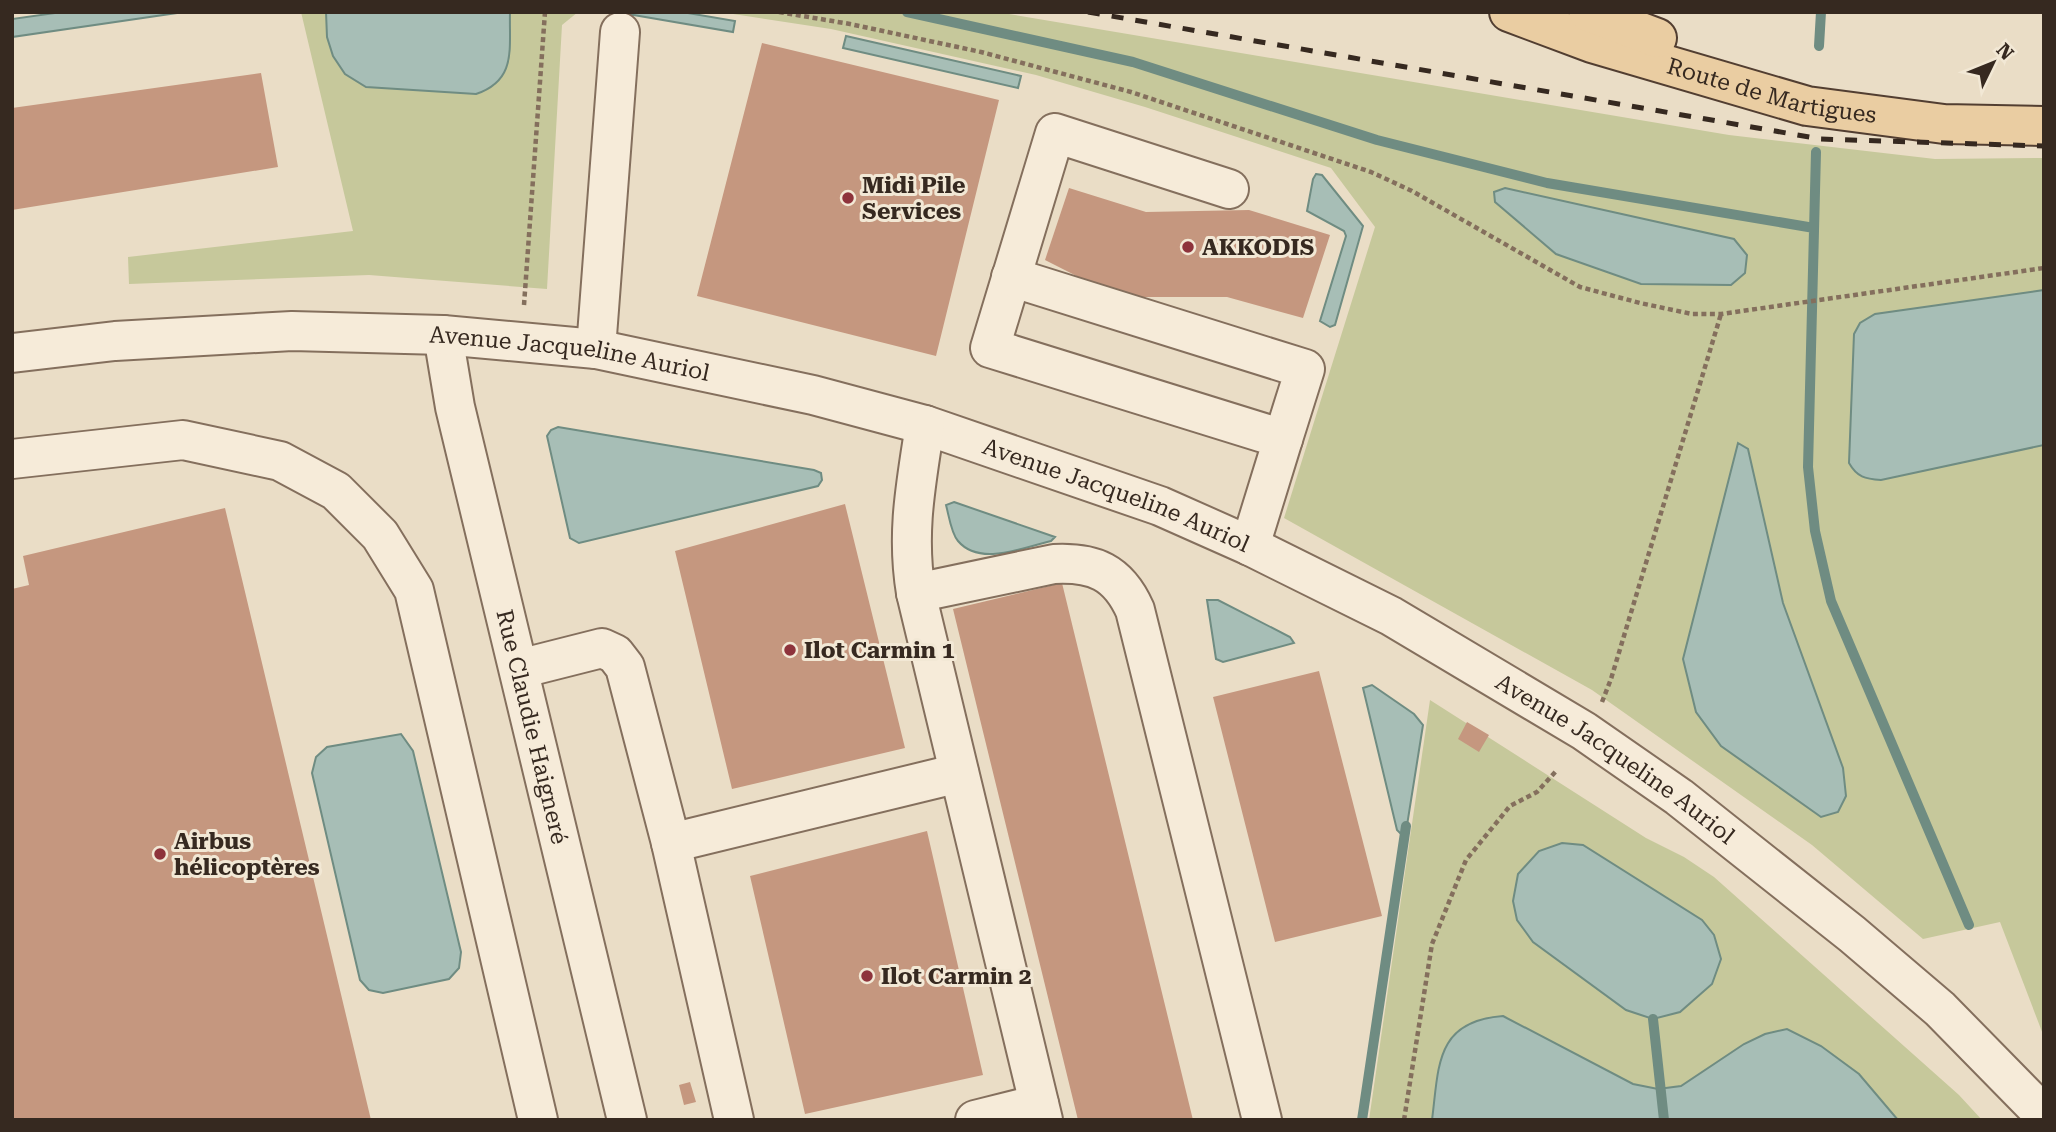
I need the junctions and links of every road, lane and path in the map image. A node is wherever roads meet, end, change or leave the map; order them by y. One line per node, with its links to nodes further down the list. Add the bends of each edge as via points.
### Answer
1 (545, 12): 11 (path)
2 (779, 12): 12 (path, via 981,52 1131,92 1371,172 1580,287 1692,314)
3 (1509, 12): 7 (main road, Route de Martigues, via 1592,43 1807,106 1944,124)
4 (1588, 12): 6 (main road, Route de Martigues, via 1681,47 1879,94)
5 (620, 32): 14 (street)
6 (2044, 106)
7 (2044, 126)
8 (1229, 189): 10 (street, via 1055,133)
9 (2044, 268): 12 (path)
10 (1011, 277): 17 (street, via 990,348); 17 (street, via 1305,369)
11 (524, 305)
12 (1721, 314): 22 (path)
13 (443, 335): 14 (street, Avenue Jacqueline Auriol); 15 (street, Avenue Jacqueline Auriol, via 292,331 114,341); 21 (street, Rue Claudie Haigneré, via 455,407)
14 (596, 349): 16 (street, Avenue Jacqueline Auriol, via 813,395)
15 (12, 353)
16 (925, 425): 19 (street, Avenue Jacqueline Auriol, via 1160,506); 20 (street, via 910,524)
17 (1283, 439): 19 (street)
18 (12, 459): 28 (street, via 183,440 280,461 337,491 380,535 414,590)
19 (1250, 547): 27 (street, Avenue Jacqueline Auriol, via 1391,615 1584,731 1679,797 1940,1009)
20 (916, 593): 24 (street); 32 (street, via 1074,563 1096,567 1128,594)
21 (519, 668): 25 (street, via 602,648 615,654 625,667); 29 (street, Rue Claudie Haigneré)
22 (1601, 703)
23 (1557, 769): 33 (path, via 1537,792 1510,806 1466,860 1432,944)
24 (959, 773): 25 (street); 26 (street)
25 (671, 843): 30 (street)
26 (1041, 1112): 31 (street)
27 (2043, 1113)
28 (538, 1120)
29 (627, 1120)
30 (734, 1120)
31 (975, 1120)
32 (1262, 1120)
33 (1404, 1120)

